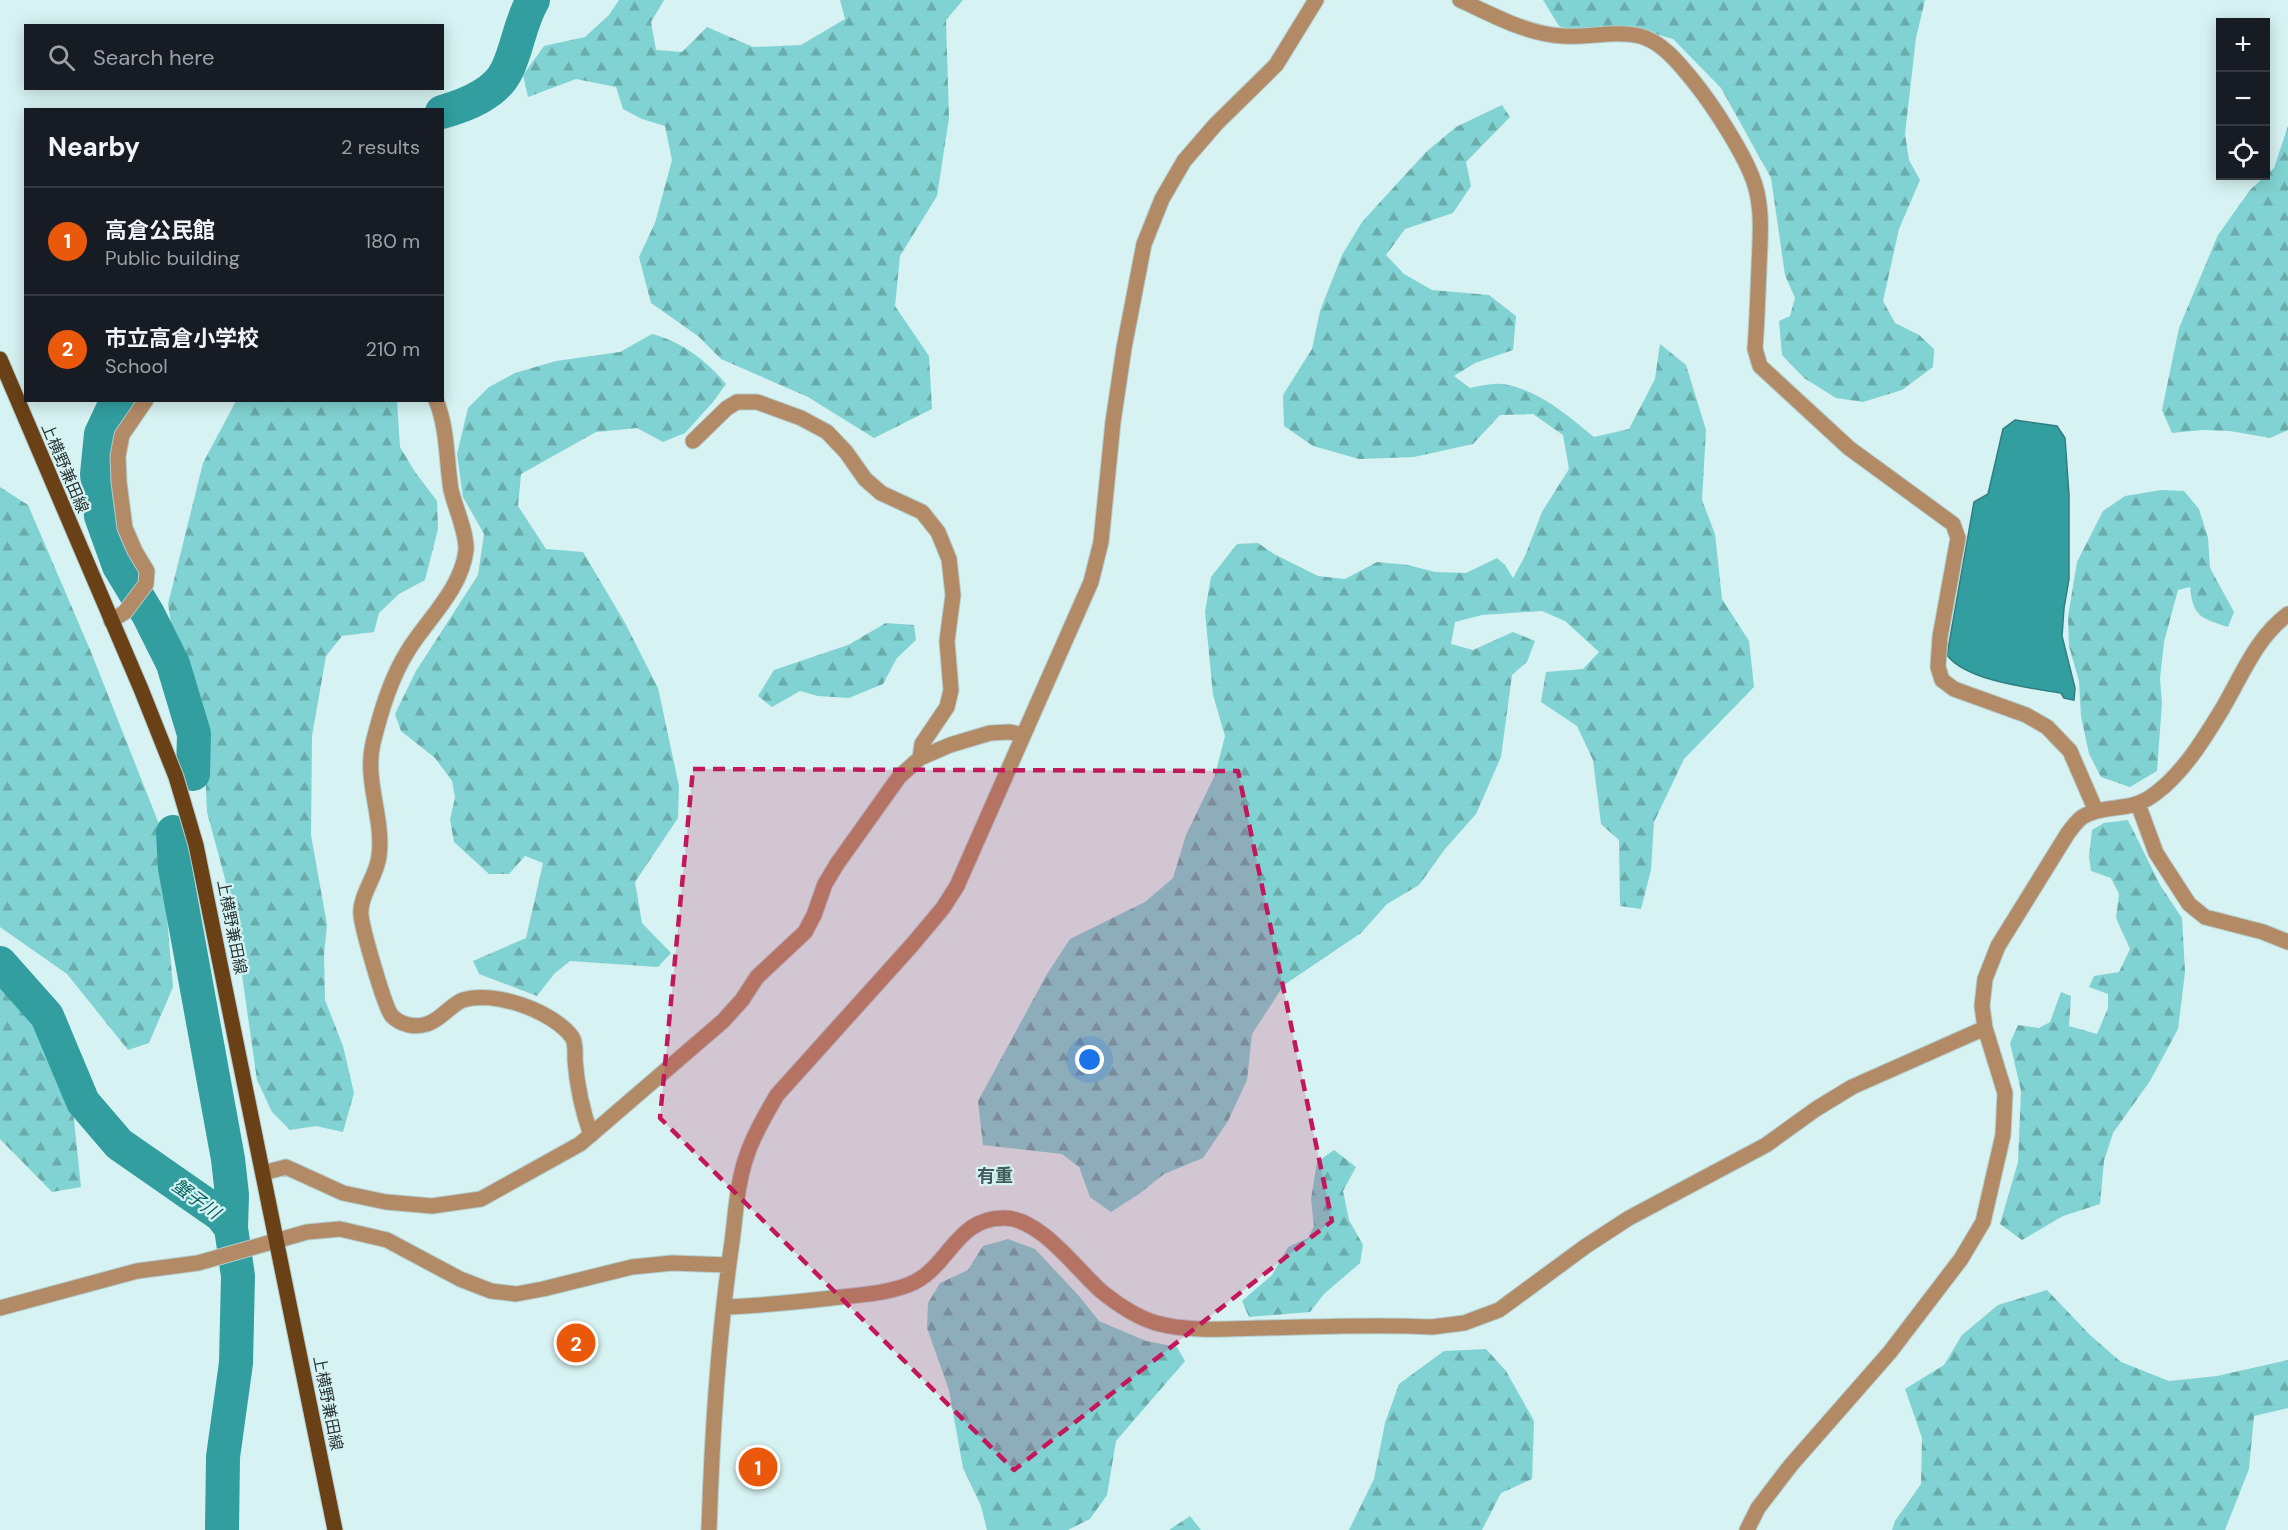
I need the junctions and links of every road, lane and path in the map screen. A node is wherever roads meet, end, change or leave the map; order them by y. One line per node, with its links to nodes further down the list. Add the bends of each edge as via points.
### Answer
1 (1316, 0): 9 (street, via 1276,65 1184,161 1144,244 1113,422 1101,542 1091,582)
2 (1460, 0): 12 (street, via 1546,34 1641,36 1658,44 1707,99 1747,164 1755,185 1761,229 1755,349 1760,366 1850,448 1953,524 1958,538 1940,637 1938,667 1942,680 1954,689 2026,715 2047,727 2070,752)
3 (0, 359): 8 (main road, 上横野兼田線)
4 (145, 402): 8 (street, via 122,435 118,456 125,528 147,571 146,584 125,612)
5 (437, 402): 15 (street, via 446,436 451,489 466,548 452,588 396,671 373,744 369,773 381,838 379,860 360,913 390,1014 405,1025 427,1024 461,1001 478,997 542,1012 560,1024 574,1039 576,1082)
6 (693, 441): 10 (street, via 737,402 757,402 801,418 827,432 881,493 922,512 938,532 949,559 953,595 947,641 951,690 946,707 922,744)
7 (2288, 614): 11 (street, via 2256,646 2221,712 2173,778)
8 (111, 621): 16 (main road, 上横野兼田線, via 176,777 196,845)
9 (1023, 735): 10 (street, via 990,733); 18 (street, via 957,886 943,908 777,1095 760,1124 739,1185)
10 (920, 758): 15 (street, via 899,777 837,864 805,932 757,977 723,1021)
11 (2138, 804): 12 (street); 13 (street, via 2156,853 2189,904 2205,917)
12 (2096, 811): 14 (street, via 2081,817 2068,833 1998,946 1985,979)
13 (2288, 942)
14 (1985, 1028): 19 (street, via 1852,1087 1766,1145 1629,1218 1499,1311 1464,1323 1432,1327 1222,1329 1181,1328 1154,1322 1101,1291 1034,1229 1006,1218 972,1227 956,1239 928,1274 909,1285 881,1293); 23 (street, via 2005,1093 2003,1135 1983,1222 1961,1259 1890,1352 1791,1465 1758,1508)
15 (591, 1135): 16 (street, via 481,1199 432,1206 343,1193 286,1167)
16 (263, 1173): 17 (main road, 上横野兼田線)
17 (277, 1240): 18 (street, via 340,1229 365,1233 387,1240 471,1283 491,1291 516,1294 632,1267 672,1263); 20 (street, via 198,1263 137,1271); 21 (main road, 上横野兼田線)
18 (728, 1265): 19 (street)
19 (724, 1307): 22 (street)
20 (0, 1308)
21 (335, 1530)
22 (709, 1530)
23 (1747, 1530)

